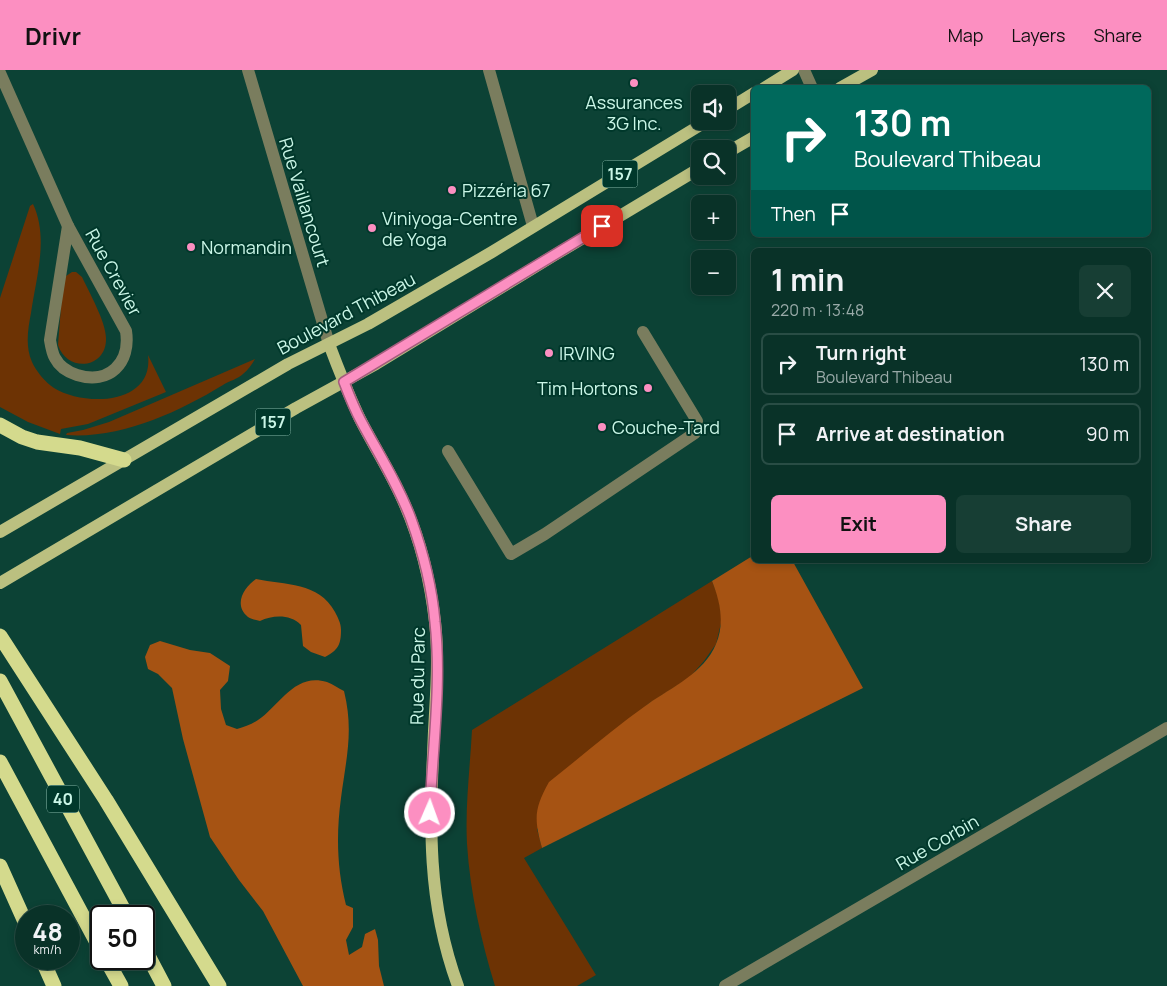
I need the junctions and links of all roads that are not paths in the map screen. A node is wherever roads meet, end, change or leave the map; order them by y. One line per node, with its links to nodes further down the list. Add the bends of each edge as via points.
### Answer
1 (248, 70): 19 (street, Rue Vaillancourt)
2 (489, 70): 17 (street)
3 (793, 70): 7 (main road)
4 (804, 70): 8 (street)
5 (872, 70): 9 (main road)
6 (0, 73): 16 (street, Rue Crevier)
7 (769, 85)
8 (811, 85)
9 (845, 85)
10 (751, 95): 11 (main road)
11 (736, 104)
12 (692, 130): 17 (main road, Boulevard Thibeau / 157)
13 (751, 139): 14 (main road)
14 (736, 147)
15 (691, 173): 20 (main road, 157)
16 (68, 226): 16 (street, Rue Crevier, via 50,340 52,350 56,360 71,373 92,378 103,376 121,363 128,342 126,331)
17 (533, 226): 19 (main road, Boulevard Thibeau / 157)
18 (642, 332): 22 (street, via 697,421 695,433 536,539 511,554)
19 (329, 344): 20 (main road, Rue du Parc); 23 (main road, Boulevard Thibeau / 157, via 288,364)
20 (344, 382): 25 (main road, 157); 41 (main road, Rue du Parc, via 360,420 406,507 428,576 437,648 430,813 432,863 442,930)
21 (0, 425): 23 (highway, via 37,442 80,448)
22 (448, 451)
23 (124, 460): 24 (main road, Boulevard Thibeau / 157)
24 (0, 532)
25 (2, 582)
26 (0, 636): 40 (highway, via 106,800)
27 (0, 681): 32 (highway, 40)
28 (1167, 728): 42 (street, Rue Corbin)
29 (0, 762): 33 (highway, 40)
30 (0, 866): 31 (highway)
31 (17, 905)
32 (121, 905)
33 (90, 930)
34 (155, 969): 39 (highway)
35 (47, 970): 37 (highway)
36 (112, 970): 38 (highway)
37 (54, 986)
38 (121, 986)
39 (164, 986)
40 (219, 986)
41 (458, 986)
42 (725, 986)

